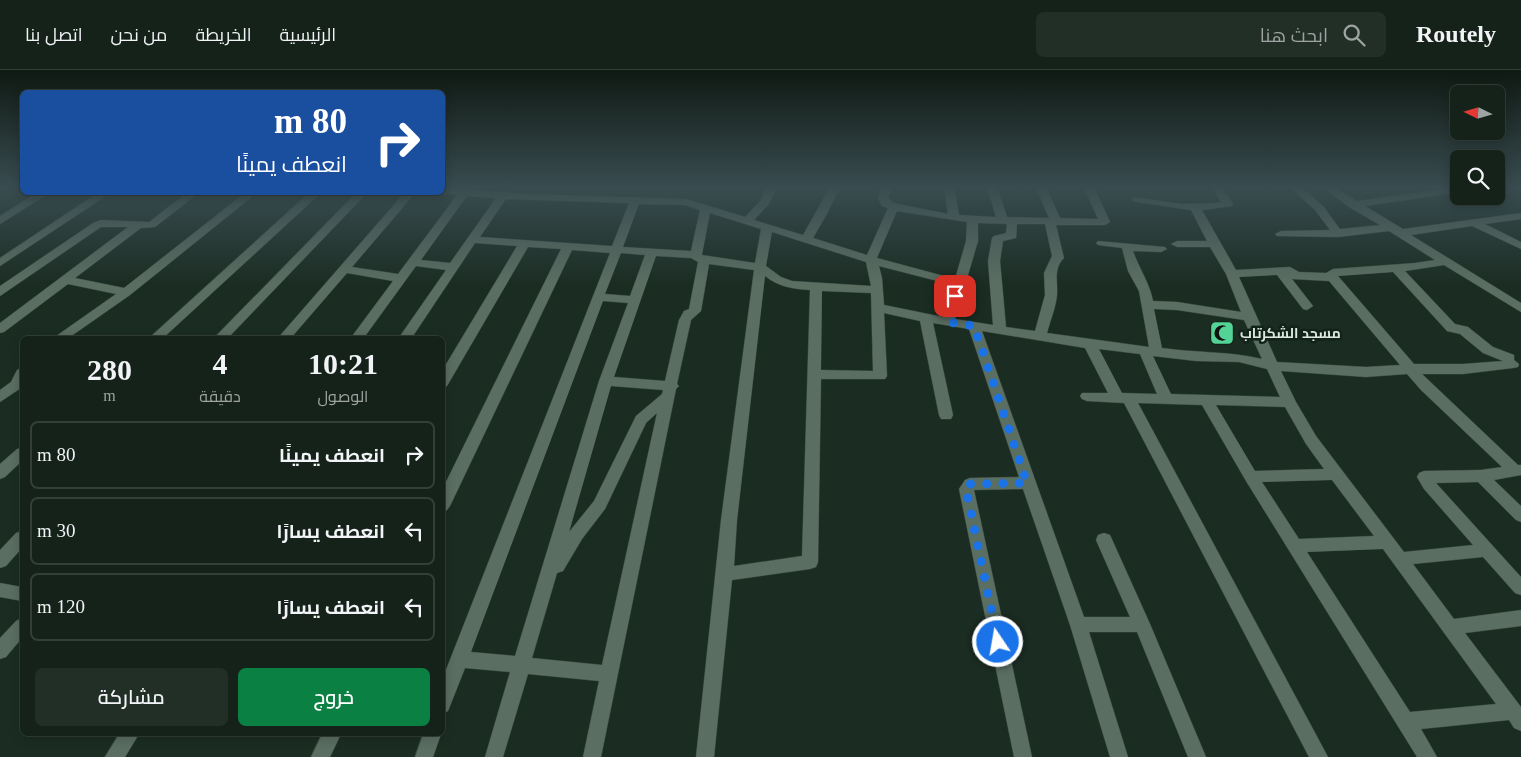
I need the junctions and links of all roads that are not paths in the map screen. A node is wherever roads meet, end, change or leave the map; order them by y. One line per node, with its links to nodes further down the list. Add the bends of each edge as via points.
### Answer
1 (67, 219): 27 (street)
2 (160, 219): 25 (street, via 154,224)
3 (219, 219): 62 (street)
4 (287, 219): 76 (street)
5 (336, 219): 77 (street)
6 (388, 219): 52 (street)
7 (441, 219): 48 (street)
8 (487, 219): 32 (street)
9 (628, 219): 42 (street)
10 (705, 219): 44 (street)
11 (745, 219): 21 (street)
12 (819, 219): 33 (street)
13 (888, 219): 45 (street)
14 (973, 219): 58 (street, via 972,241)
15 (975, 219): 22 (street)
16 (1104, 219): 23 (street, via 1105,222)
17 (1201, 219): 37 (street)
18 (1327, 219): 31 (street)
19 (1377, 219): 28 (street)
20 (1500, 219): 24 (street)
21 (748, 220): 26 (street)
22 (1007, 220): 23 (street); 74 (street, via 1012,236 998,238 994,260)
23 (1053, 221): 81 (street, via 1058,258 1050,273 1051,295)
24 (1474, 223): 28 (street); 39 (street)
25 (138, 224): 29 (street, via 101,223); 57 (street)
26 (767, 227): 33 (street); 50 (street)
27 (51, 230): 29 (street); 47 (street)
28 (1396, 230): 31 (street); 46 (street)
29 (84, 234): 61 (street)
30 (1281, 234): 31 (street)
31 (1338, 234)
32 (473, 240): 34 (street); 49 (street)
33 (806, 240): 45 (street)
34 (525, 242): 38 (street); 88 (street)
35 (1102, 243): 40 (street)
36 (1177, 244): 37 (street)
37 (1214, 244): 54 (street)
38 (568, 246): 42 (street); 106 (street)
39 (1521, 246)
40 (1133, 248): 41 (street); 65 (street, via 1127,250 1134,271 1144,285)
41 (1161, 249)
42 (617, 250): 43 (street); 63 (street)
43 (652, 252): 44 (street); 64 (street)
44 (700, 258): 50 (street); 91 (street, via 695,311 685,320)
45 (872, 259): 58 (street); 60 (street)
46 (1446, 261): 51 (street); 68 (street)
47 (0, 262)
48 (412, 262): 49 (street); 56 (street)
49 (454, 266): 80 (street)
50 (760, 267): 59 (street, via 782,282); 115 (street)
51 (1396, 268): 55 (street, via 1333,272); 84 (street, via 1451,328 1464,330 1488,350)
52 (345, 269): 56 (street); 78 (street)
53 (1280, 271): 54 (street); 55 (street, via 1291,271 1296,276); 66 (street)
54 (1232, 274): 69 (street)
55 (1333, 277): 86 (street)
56 (399, 278): 79 (street)
57 (67, 280): 62 (street); 73 (street)
58 (958, 283): 71 (street)
59 (816, 286): 60 (street); 87 (street)
60 (876, 290): 67 (street)
61 (0, 292)
62 (126, 292): 75 (street)
63 (598, 297): 64 (street); 126 (street)
64 (636, 300): 89 (street, via 627,317)
65 (1148, 305): 69 (street); 83 (street)
66 (1306, 306)
67 (878, 308): 70 (street); 87 (street, via 880,376)
68 (1521, 308)
69 (1249, 317): 85 (street)
70 (926, 318): 71 (street); 98 (street)
71 (948, 322): 72 (street)
72 (974, 326): 74 (street); 105 (street)
73 (0, 329)
74 (1000, 329): 81 (street)
75 (62, 336)
76 (157, 336)
77 (222, 336)
78 (286, 336)
79 (358, 336)
80 (406, 336)
81 (1040, 336): 82 (street)
82 (1090, 344): 83 (street); 94 (street)
83 (1150, 352): 85 (street, via 1239,358); 95 (street)
84 (1516, 362): 86 (street, via 1463,369)
85 (1272, 366): 86 (street, via 1366,372); 97 (street)
86 (1409, 369): 100 (street, via 1456,416)
87 (813, 374): 115 (street, via 810,562)
88 (445, 378)
89 (606, 381): 91 (street); 116 (street)
90 (19, 386): 93 (street)
91 (671, 390): 116 (street, via 641,420 600,505 576,534); 128 (street)
92 (1087, 396): 94 (street)
93 (0, 397)
94 (1124, 398): 95 (street); 144 (street)
95 (1166, 399): 96 (street)
96 (1206, 400): 97 (street); 104 (street)
97 (1289, 402): 102 (street, via 1311,440)
98 (946, 414)
99 (20, 455): 101 (street)
100 (1518, 470): 103 (street)
101 (0, 473)
102 (1337, 474): 104 (street); 110 (street)
103 (1481, 476): 107 (street); 112 (street, via 1424,477)
104 (1251, 477): 111 (street)
105 (1027, 483): 122 (street); 141 (street, via 970,484 966,489)
106 (445, 500)
107 (1521, 516)
108 (20, 540): 114 (street)
109 (1104, 540): 121 (street)
110 (1388, 542): 111 (street); 113 (street)
111 (1296, 546): 131 (street)
112 (1487, 550): 113 (street); 117 (street)
113 (1400, 559): 123 (street)
114 (0, 561)
115 (725, 574): 140 (street)
116 (546, 584): 127 (street)
117 (1521, 588)
118 (0, 590): 119 (street)
119 (20, 594)
120 (1521, 618): 123 (street)
121 (1142, 624): 122 (street); 143 (street)
122 (1078, 625): 142 (street)
123 (1450, 627): 130 (street)
124 (20, 628): 125 (street)
125 (0, 651)
126 (460, 659): 127 (street); 129 (street)
127 (521, 665): 128 (street); 138 (street)
128 (609, 674): 139 (street)
129 (445, 697)
130 (1517, 717): 131 (street)
131 (1406, 721): 145 (street)
132 (129, 736): 135 (street)
133 (331, 736): 136 (street)
134 (431, 736): 137 (street)
135 (114, 757)
136 (320, 757)
137 (424, 757)
138 (494, 757)
139 (592, 757)
140 (705, 757)
141 (1023, 757)
142 (1120, 757)
143 (1197, 757)
144 (1319, 757)
145 (1428, 757)

